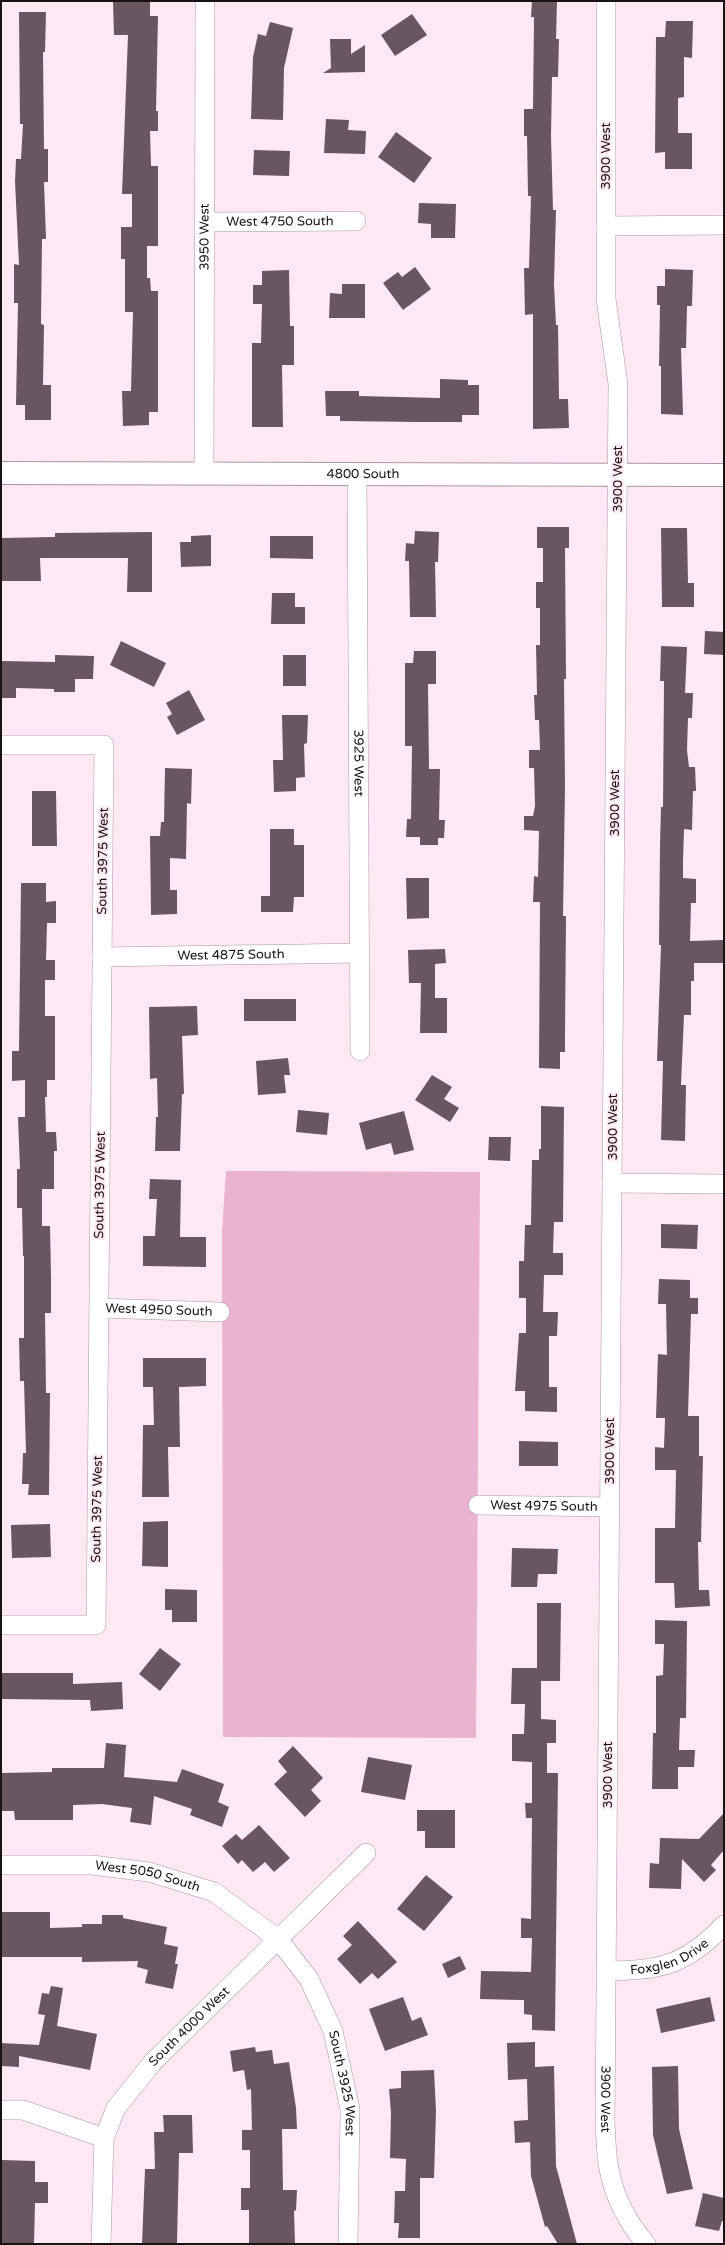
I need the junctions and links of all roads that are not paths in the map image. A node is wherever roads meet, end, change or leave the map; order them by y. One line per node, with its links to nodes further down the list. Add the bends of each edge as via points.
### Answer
1 (205, 1): 4 (street, 3950 West)
2 (606, 1): 5 (street, 3900 West)
3 (356, 221): 4 (street, West 4750 South)
4 (205, 222): 8 (street, 3950 West)
5 (606, 226): 6 (street); 10 (street, 3900 West, via 606,299 618,384)
6 (724, 226)
7 (1, 473): 8 (street, 4800 South)
8 (204, 473): 9 (street, 4800 South)
9 (357, 474): 10 (street, 4800 South); 13 (street, 3925 West)
10 (618, 475): 11 (street, 4800 South); 16 (street, 3900 West)
11 (724, 475)
12 (1, 744): 14 (street, South 3975 West, via 104,745)
13 (359, 953): 14 (street, West 4875 South); 15 (street, 3925 West)
14 (102, 957): 18 (street, South 3975 West)
15 (360, 1052)
16 (612, 1183): 17 (street); 21 (street, 3900 West)
17 (724, 1184)
18 (99, 1308): 19 (street, West 4950 South); 22 (street, South 3975 West, via 96,1625)
19 (220, 1312)
20 (478, 1506): 21 (street, West 4975 South)
21 (610, 1507): 27 (street, 3900 West)
22 (1, 1625)
23 (366, 1854): 26 (street, South 4000 West)
24 (1, 1865): 26 (street, West 5050 South, via 92,1865 149,1872 214,1892)
25 (724, 1925): 27 (street, Foxglen Drive, via 710,1940 679,1961 648,1970)
26 (278, 1939): 29 (street, South 4000 West, via 153,2062 116,2108); 31 (street, South 3925 West, via 309,1979 333,2031 350,2109)
27 (606, 1971): 32 (street, 3900 West, via 605,2123 609,2170 619,2201 636,2233)
28 (1, 2110): 29 (street, via 23,2110)
29 (104, 2138): 30 (street, South 4000 West)
30 (101, 2244)
31 (348, 2244)
32 (646, 2244)

